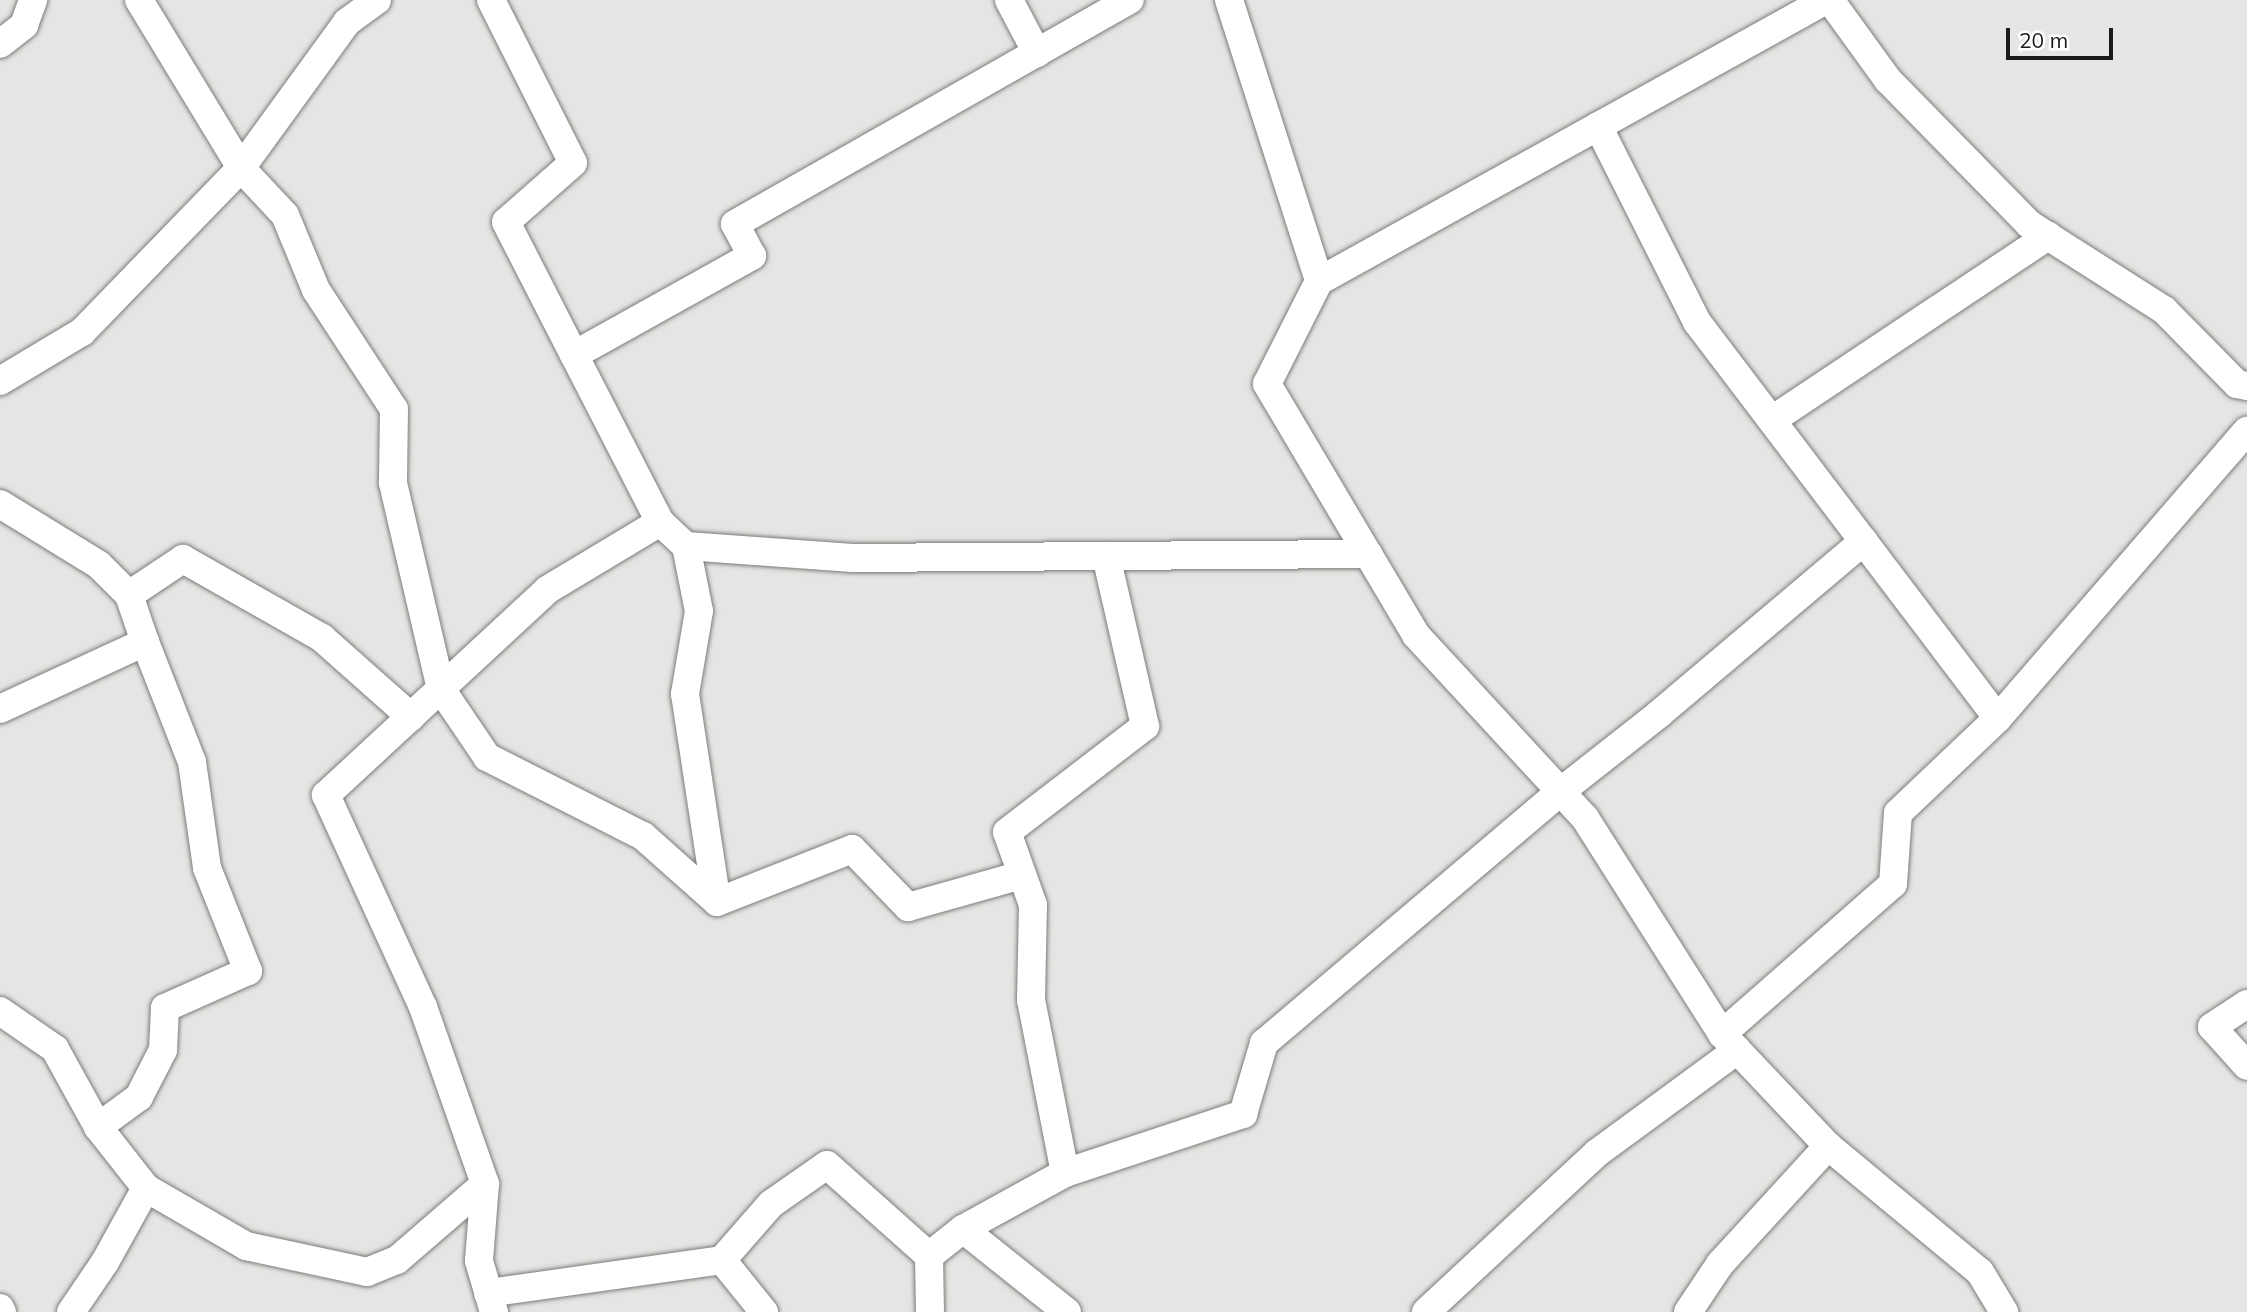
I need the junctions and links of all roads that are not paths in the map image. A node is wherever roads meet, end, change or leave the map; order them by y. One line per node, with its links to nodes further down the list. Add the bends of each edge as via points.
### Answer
1 (33, 0): 9 (street, via 23,25)
2 (139, 0): 12 (street)
3 (377, 0): 12 (street, via 347,22)
4 (491, 0): 15 (street, via 573,163 506,222)
5 (1009, 0): 10 (street)
6 (1130, 0): 10 (street)
7 (1229, 0): 14 (street)
8 (1828, 0): 11 (street); 13 (street, via 1888,80 2029,224)
9 (0, 44)
10 (1037, 52): 15 (street, via 735,224 752,256)
11 (1598, 126): 14 (street); 18 (street, via 1697,322)
12 (241, 168): 16 (street, via 82,332); 28 (street, via 285,215 316,290 394,409 393,484)
13 (2048, 236): 17 (street, via 2164,310 2237,384); 18 (street)
14 (1319, 281): 24 (street, via 1268,384)
15 (574, 355): 21 (street)
16 (0, 381)
17 (2247, 386)
18 (1772, 420): 22 (street)
19 (2247, 431): 31 (street)
20 (0, 504): 26 (street, via 99,565)
21 (660, 522): 23 (street); 28 (street, via 547,590)
22 (1864, 541): 31 (street); 32 (street, via 1659,715)
23 (686, 546): 25 (street, via 853,558); 34 (street, via 699,611 685,694)
24 (1368, 554): 25 (street); 32 (street, via 1416,635)
25 (1106, 556): 33 (street, via 1145,726 1007,832)
26 (129, 595): 27 (street); 30 (street, via 183,559 322,638)
27 (145, 642): 29 (street); 39 (street, via 192,762 207,868 248,971 165,1008 163,1050 139,1097)
28 (441, 690): 30 (street); 34 (street, via 487,757 643,836)
29 (0, 709)
30 (411, 717): 42 (street, via 326,794 423,1007)
31 (1998, 718): 37 (street, via 1898,813 1893,884)
32 (1560, 792): 37 (street, via 1585,818); 41 (street, via 1264,1043 1243,1114)
33 (1023, 875): 34 (street, via 908,907 852,849); 41 (street, via 1033,905 1031,1000)
34 (717, 902)
35 (2247, 1004): 38 (street, via 2212,1027)
36 (0, 1010): 39 (street, via 55,1049)
37 (1729, 1042): 40 (street); 52 (street, via 1597,1153)
38 (2247, 1066)
39 (98, 1127): 43 (street)
40 (1828, 1146): 53 (street, via 1720,1264); 54 (street, via 1980,1272)
41 (1065, 1172): 44 (street)
42 (485, 1184): 43 (street, via 397,1260 367,1272 246,1246); 47 (street, via 479,1261)
43 (146, 1188): 49 (street)
44 (962, 1229): 45 (street); 51 (street)
45 (929, 1256): 46 (street, via 827,1165 771,1204); 50 (street)
46 (722, 1260): 47 (street); 48 (street)
47 (491, 1302)
48 (757, 1310)
49 (71, 1312)
50 (930, 1312)
51 (1067, 1312)
52 (1426, 1312)
53 (1688, 1312)
54 (2004, 1312)

